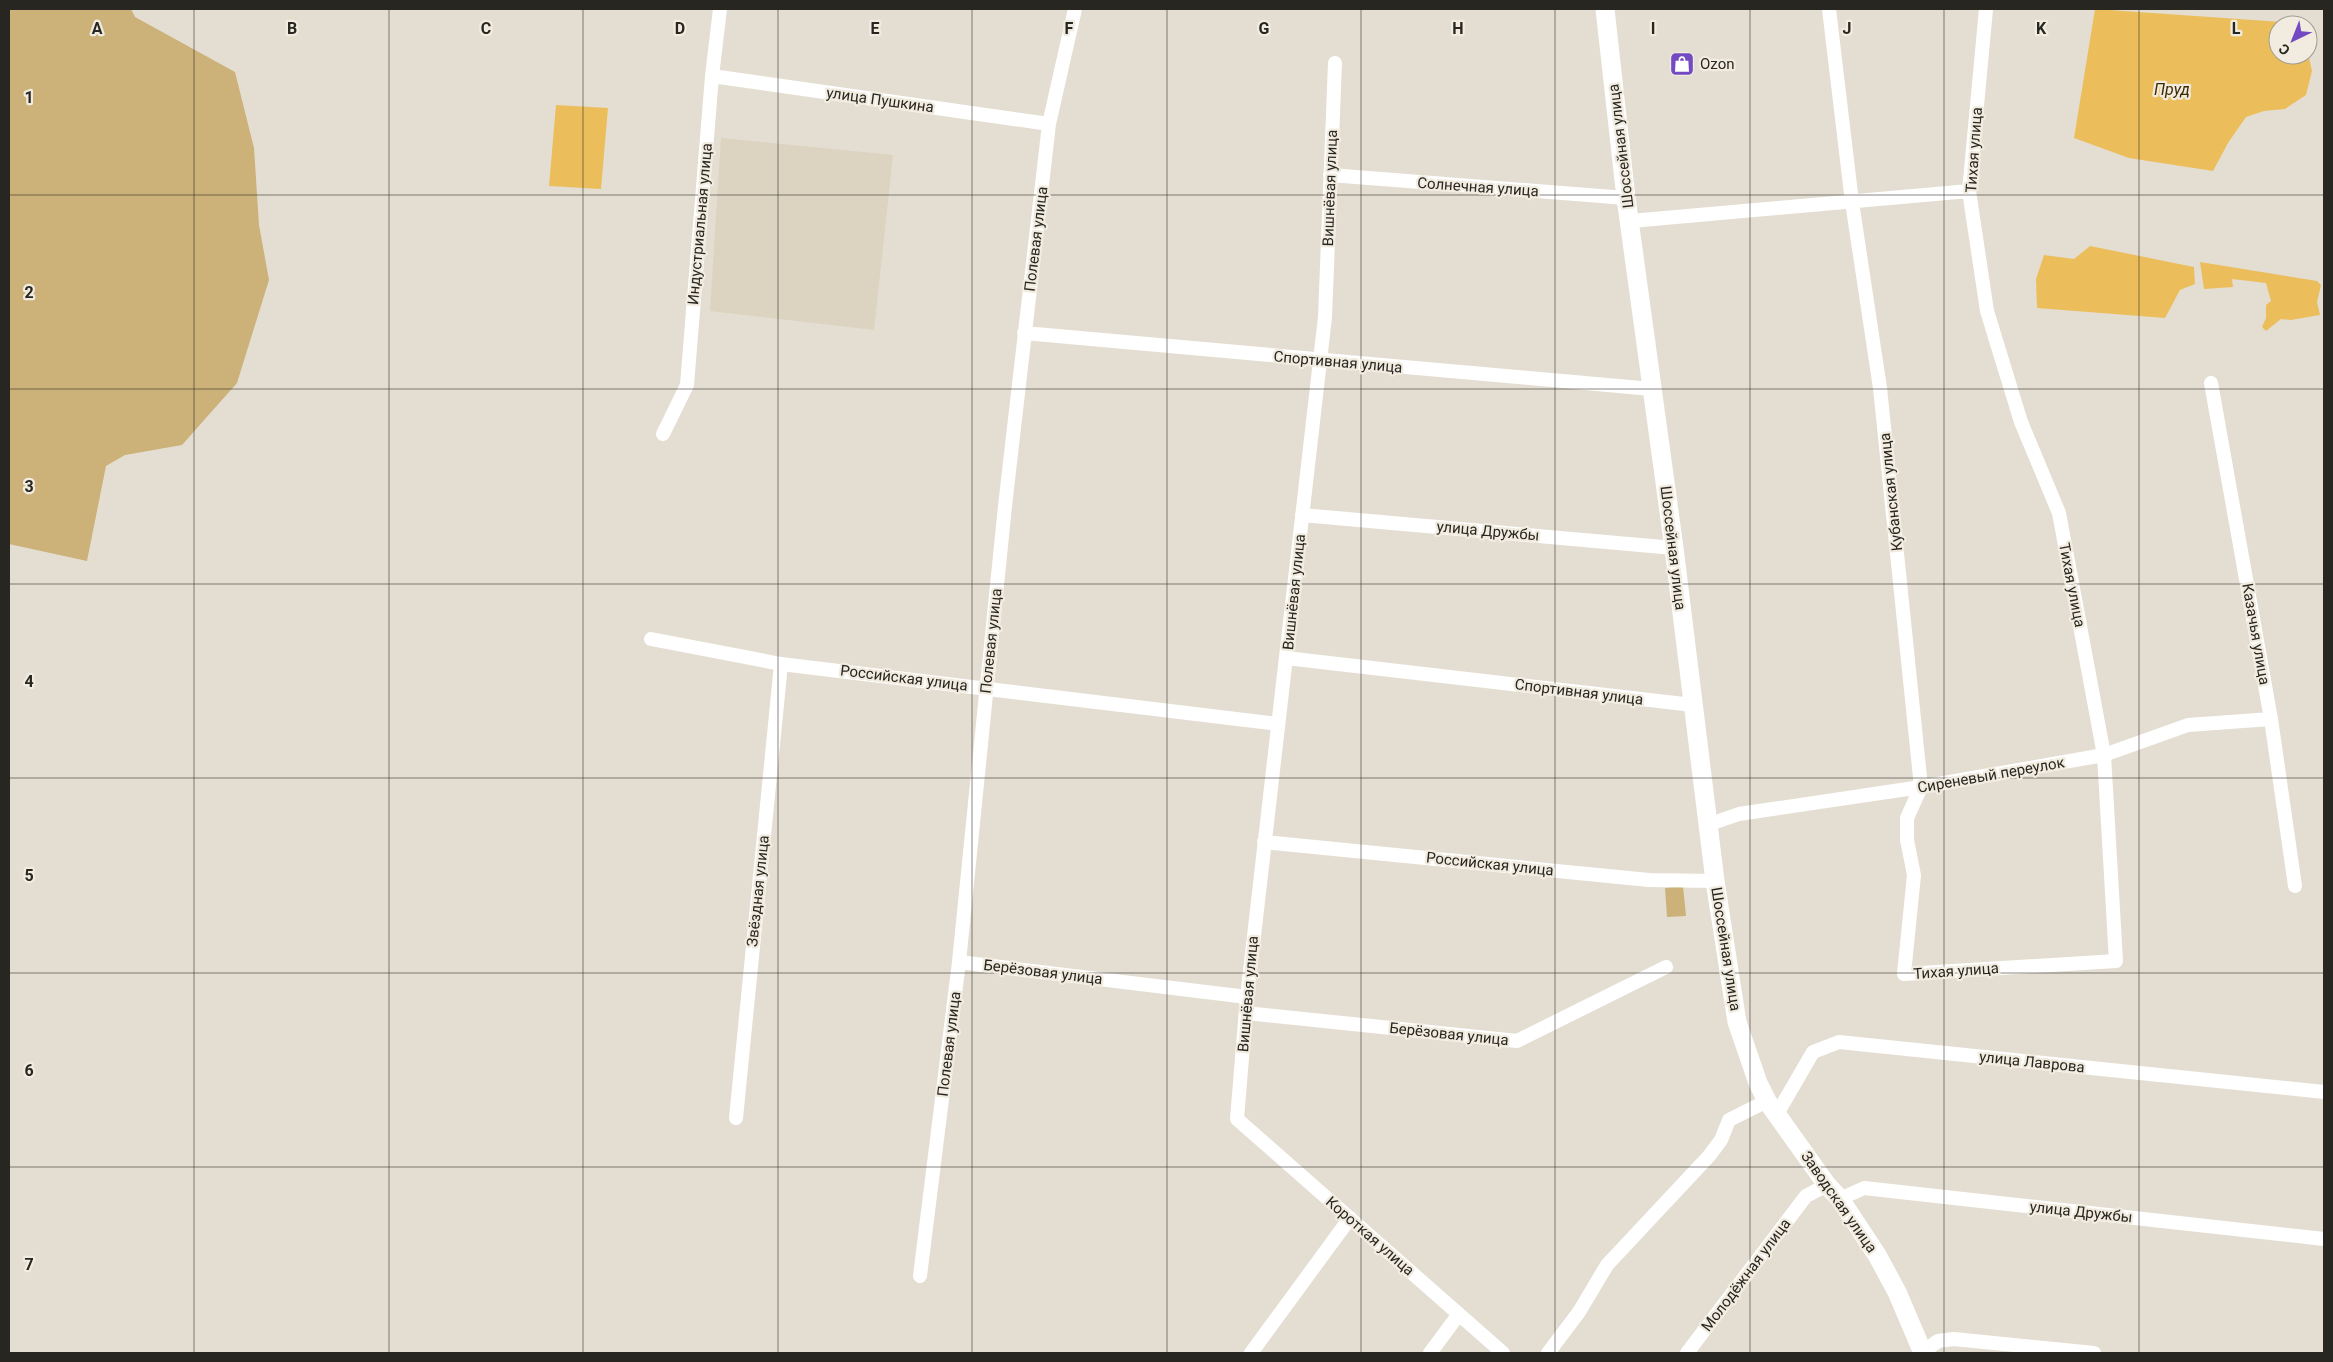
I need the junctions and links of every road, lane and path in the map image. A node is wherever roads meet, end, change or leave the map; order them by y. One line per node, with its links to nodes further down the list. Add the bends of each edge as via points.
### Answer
1 (720, 9): 7 (street, Индустриальная улица)
2 (1075, 9): 8 (street, Полевая улица)
3 (1605, 9): 11 (main road, Шоссейная улица)
4 (1829, 9): 12 (street, Кубанская улица)
5 (1986, 9): 10 (street, Тихая улица)
6 (1335, 63): 9 (street, Вишнёвая улица)
7 (712, 76): 8 (street, улица Пушкина); 18 (street, Индустриальная улица, via 687,385)
8 (1049, 124): 14 (street, Полевая улица)
9 (1330, 175): 11 (street, Солнечная улица); 15 (street, Вишнёвая улица)
10 (1970, 191): 12 (street); 28 (street, Тихая улица, via 1987,311 2021,422 2059,514)
11 (1626, 198): 13 (main road, Шоссейная улица)
12 (1852, 202): 13 (street); 29 (street, Кубанская улица, via 1880,388)
13 (1631, 221): 17 (main road, Шоссейная улица)
14 (1024, 334): 15 (street, Спортивная улица); 24 (street, Полевая улица)
15 (1321, 361): 17 (street, Спортивная улица); 19 (street, Вишнёвая улица)
16 (2211, 383): 26 (street, Казачья улица)
17 (1652, 390): 20 (main road, Шоссейная улица)
18 (663, 434)
19 (1302, 515): 20 (street, улица Дружбы); 22 (street, Вишнёвая улица)
20 (1674, 548): 25 (main road, Шоссейная улица)
21 (651, 639): 23 (street, Российская улица)
22 (1286, 658): 25 (street, Спортивная улица); 27 (street, Вишнёвая улица)
23 (781, 664): 24 (street, Российская улица); 41 (street, Звёздная улица)
24 (987, 688): 27 (street, Российская улица); 34 (street, Полевая улица)
25 (1693, 706): 30 (main road, Шоссейная улица)
26 (2271, 719): 28 (street, Сиреневый переулок, via 2188,726); 33 (street, Казачья улица)
27 (1278, 724): 31 (street, Вишнёвая улица)
28 (2104, 755): 29 (street, Сиреневый переулок); 29 (street, Тихая улица, via 2116,961 1904,974 1914,876 1907,840 1907,818)
29 (1922, 787): 30 (street, Сиреневый переулок, via 1739,814)
30 (1710, 824): 32 (main road, Шоссейная улица)
31 (1264, 842): 32 (street, Российская улица, via 1649,880); 36 (street, Вишнёвая улица)
32 (1715, 880): 38 (main road, Шоссейная улица, via 1737,1022)
33 (2295, 886)
34 (959, 962): 36 (street, Берёзовая улица); 47 (street, Полевая улица)
35 (1666, 967): 37 (street, Берёзовая улица, via 1517,1041)
36 (1247, 997): 37 (street, Вишнёвая улица)
37 (1246, 1013): 42 (street, Вишнёвая улица)
38 (1758, 1083): 40 (main road, Заводская улица)
39 (2324, 1092): 40 (street, улица Лаврова, via 1838,1042 1813,1052)
40 (1772, 1108): 43 (main road, Заводская улица); 53 (street, via 1729,1120 1716,1147 1607,1265 1580,1312)
41 (736, 1118)
42 (1237, 1119): 45 (street, Короткая улица)
43 (1827, 1185): 44 (main road, Заводская улица); 54 (street, Молодёжная улица, via 1806,1196)
44 (1840, 1199): 46 (street, улица Дружбы, via 1864,1188); 55 (main road, Заводская улица, via 1897,1292)
45 (1350, 1218): 48 (street, Короткая улица); 50 (street)
46 (2324, 1239)
47 (920, 1276)
48 (1459, 1314): 51 (street); 52 (street, Короткая улица)
49 (2063, 1351): 55 (street, via 1954,1339 1938,1341); 56 (street)
50 (1251, 1353)
51 (1430, 1353)
52 (1504, 1353)
53 (1548, 1353)
54 (1687, 1353)
55 (1923, 1353)
56 (2094, 1353)

